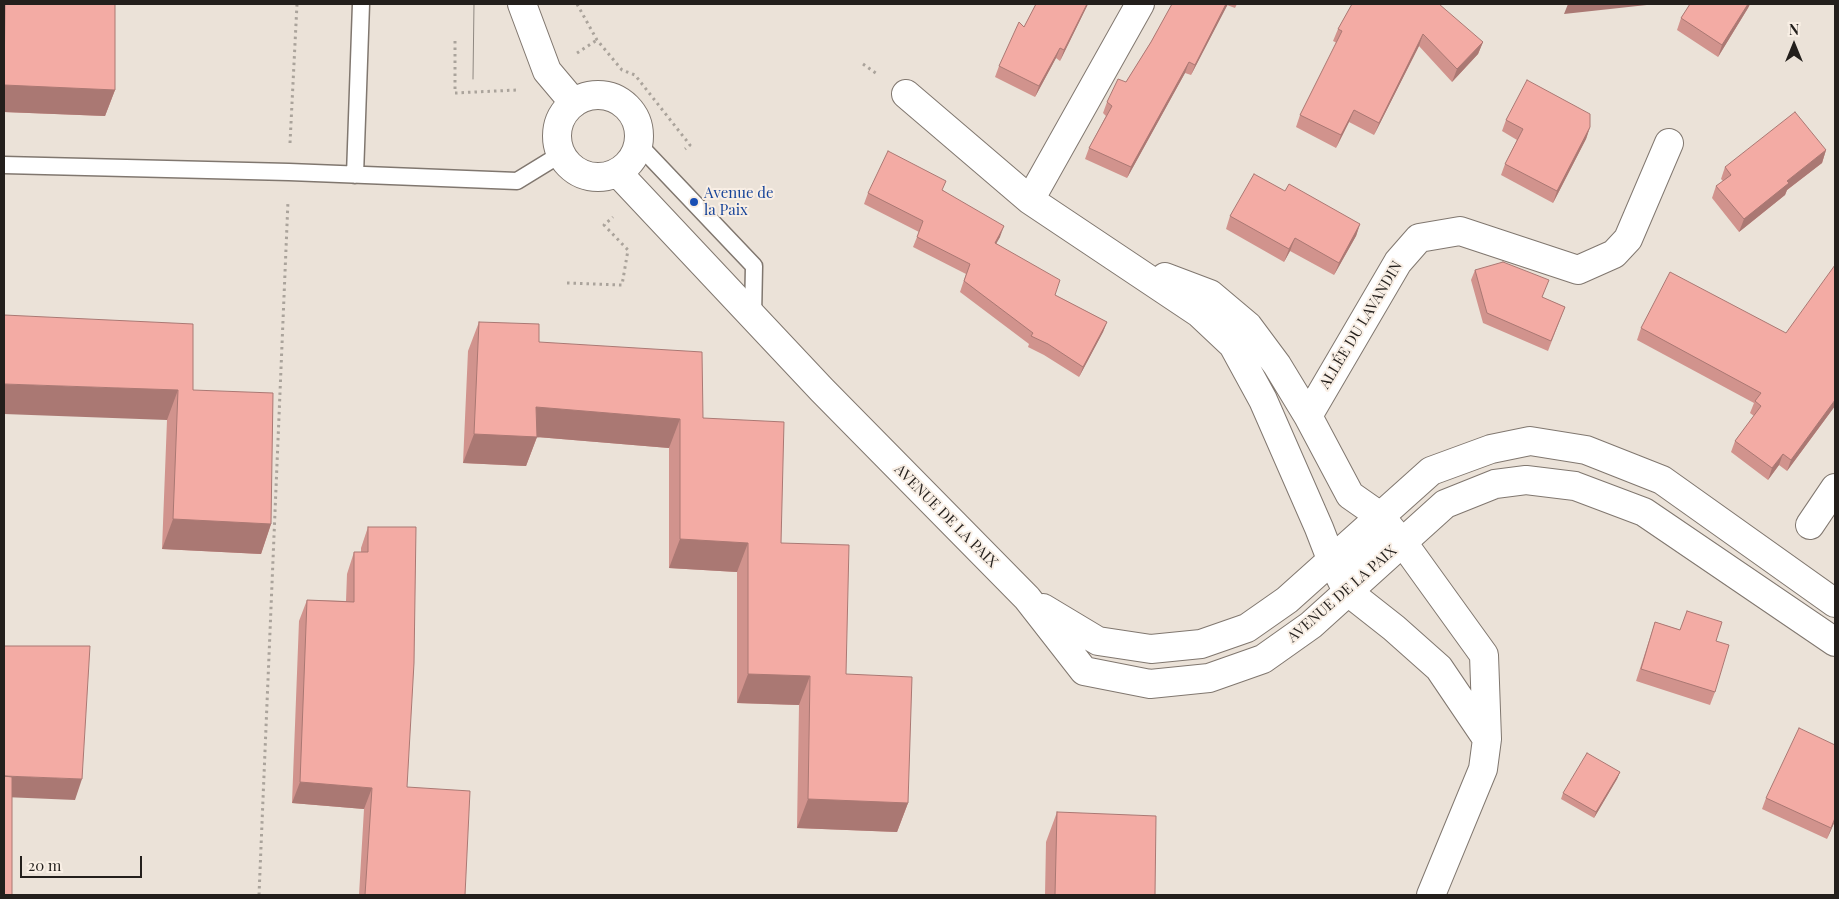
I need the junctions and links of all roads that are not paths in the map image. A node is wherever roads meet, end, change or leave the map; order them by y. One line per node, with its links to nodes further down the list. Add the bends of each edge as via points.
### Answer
1 (362, 4): 11 (lane)
2 (522, 4): 5 (street, via 547,71)
3 (1140, 4): 12 (street)
4 (906, 94): 12 (street)
5 (574, 103): 7 (street, via 586,96 599,94 623,103 638,122); 8 (street, via 566,110 558,126 557,144)
6 (1669, 143): 15 (street, ALLÉE DU LAVANDIN, via 1628,239 1614,254 1578,270 1460,231 1419,238 1398,262)
7 (639, 145): 10 (street, via 635,156); 14 (lane, via 754,266)
8 (561, 154): 10 (street, via 575,172 586,176 608,177); 11 (lane, via 517,181)
9 (4, 165): 11 (lane)
10 (618, 173): 14 (street, AVENUE DE LA PAIX)
11 (355, 175)
12 (1030, 200): 13 (street)
13 (1126, 263): 15 (street, via 1210,294 1248,326); 21 (street, via 1199,313 1233,345 1263,400)
14 (753, 317): 23 (street, AVENUE DE LA PAIX)
15 (1308, 416): 17 (street, via 1350,495)
16 (1835, 488): 18 (street)
17 (1380, 516): 19 (street); 20 (street, via 1376,538); 21 (street, AVENUE DE LA PAIX); 24 (street, AVENUE DE LA PAIX, via 1430,471 1491,449 1530,442 1586,450 1662,480)
18 (1810, 525)
19 (1402, 542): 20 (street); 22 (street, AVENUE DE LA PAIX); 25 (street, AVENUE DE LA PAIX, via 1445,504 1495,484 1526,480 1575,486 1644,512); 26 (street, via 1484,655)
20 (1367, 550): 21 (street); 22 (street, via 1352,570)
21 (1331, 559): 22 (street); 23 (street, AVENUE DE LA PAIX, via 1287,600 1247,628 1201,644 1151,649 1098,641)
22 (1347, 592): 23 (street, AVENUE DE LA PAIX, via 1310,625 1263,659 1209,678 1150,684 1084,671); 26 (street, via 1439,668)
23 (1027, 598)
24 (1835, 602)
25 (1835, 642)
26 (1487, 739): 27 (street, via 1483,769)
27 (1431, 895)

